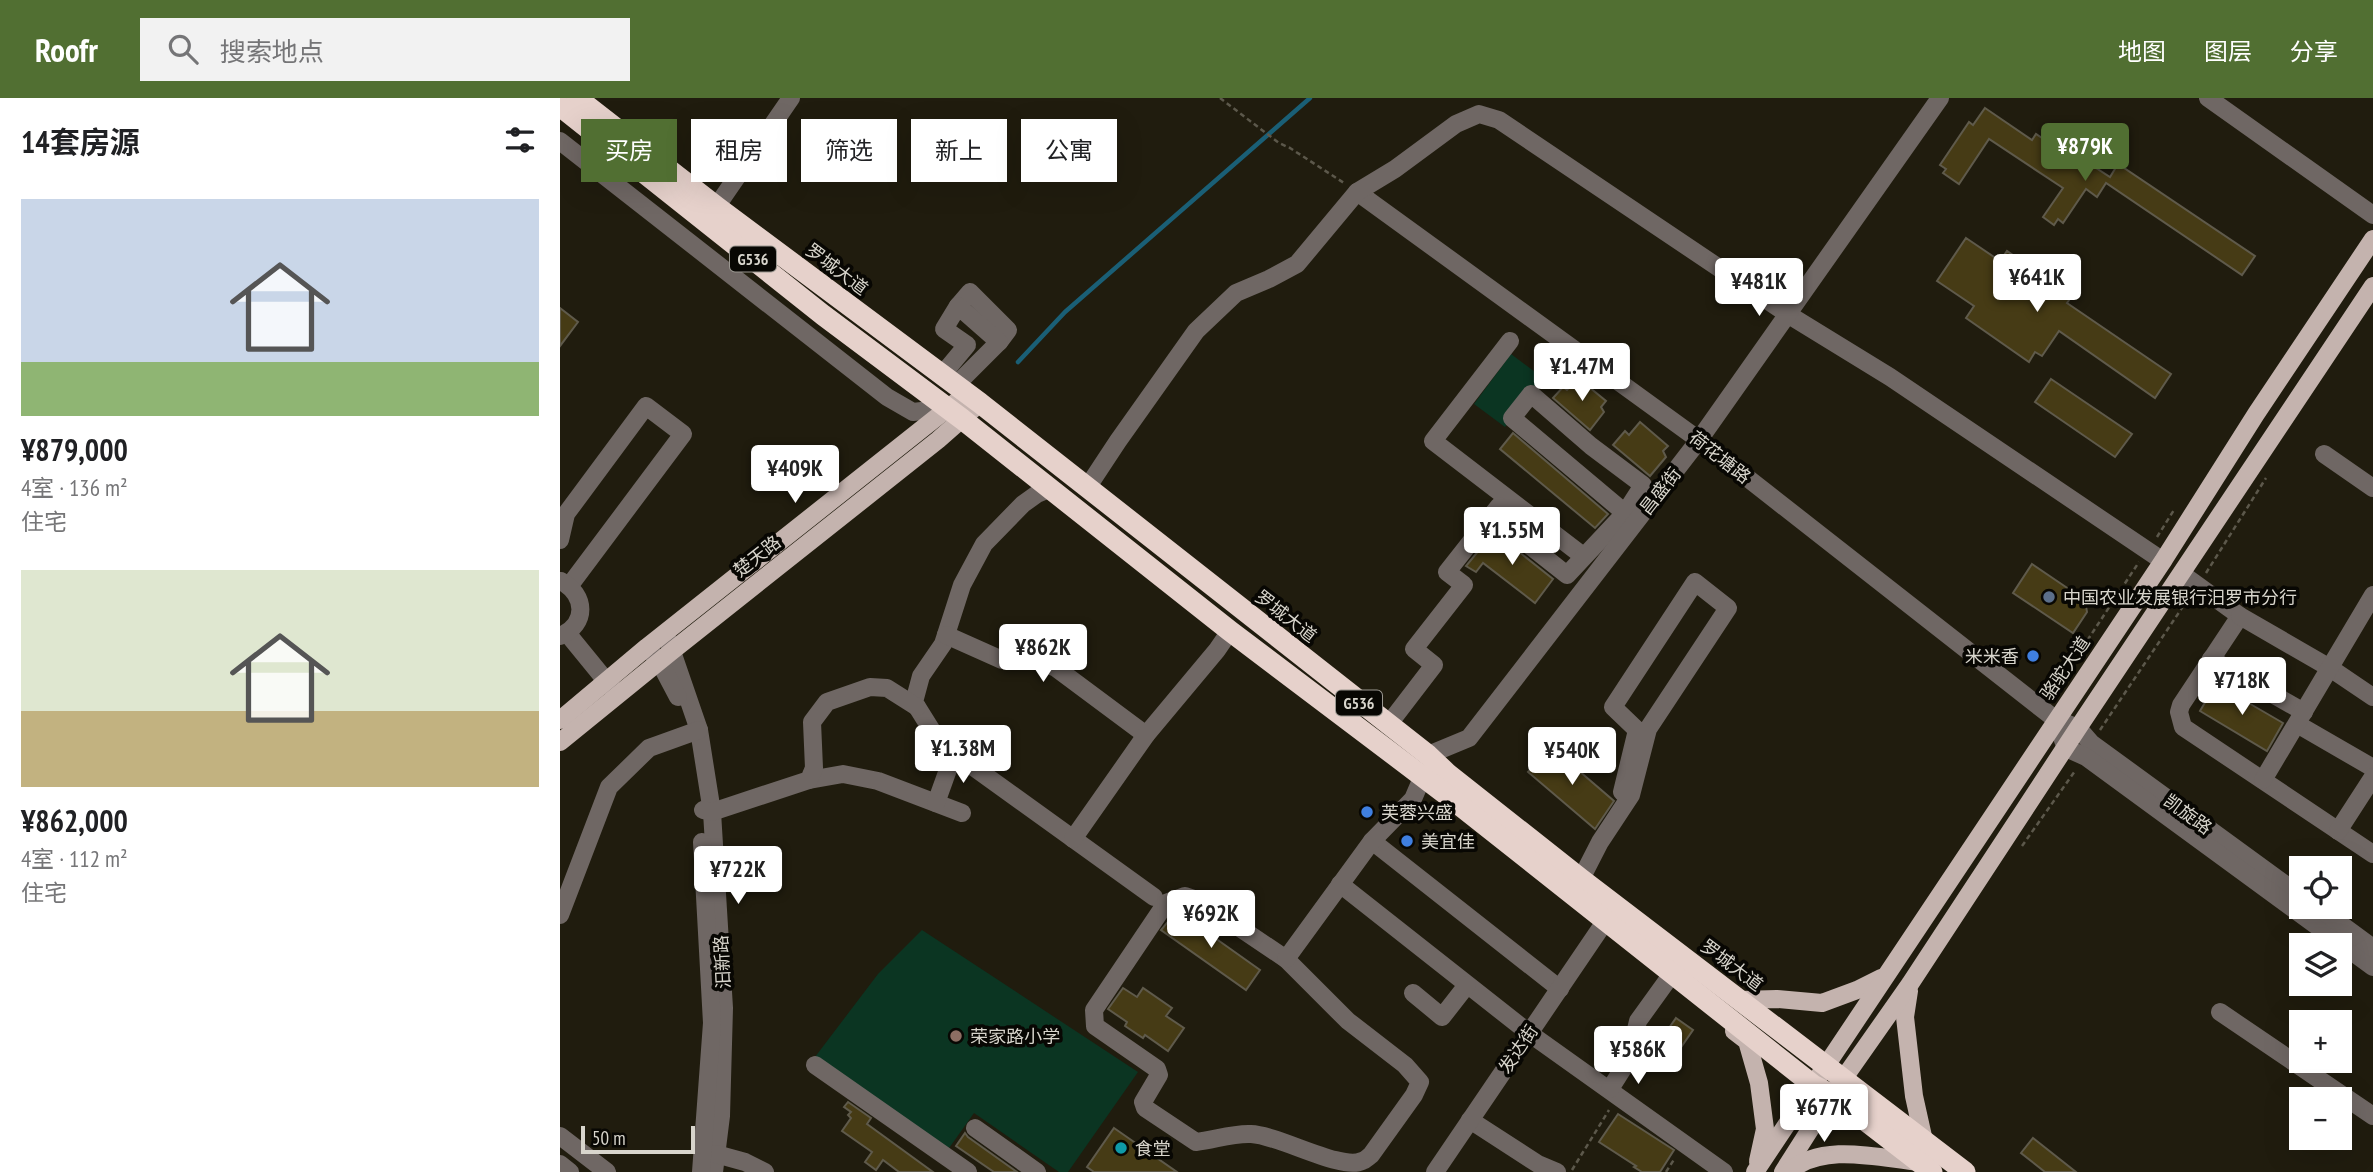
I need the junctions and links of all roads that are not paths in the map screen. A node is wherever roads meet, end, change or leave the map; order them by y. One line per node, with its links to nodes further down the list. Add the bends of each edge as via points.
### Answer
1 (577, 98): 8 (highway, 罗城大道 / G536)
2 (791, 98): 8 (street)
3 (1940, 98): 12 (street, 昌盛街)
4 (2208, 98): 9 (street)
5 (560, 106): 8 (highway, 罗城大道 / G536)
6 (560, 141): 15 (street, via 887,397 914,412)
7 (1356, 192): 12 (street, via 1456,124 1479,114 1499,120); 16 (street, 荷花塘路); 18 (street, via 1297,264 1236,293 1196,331)
8 (711, 214): 14 (highway, 罗城大道 / G536); 15 (highway, 罗城大道 / G536, via 823,315)
9 (2373, 215)
10 (2373, 239): 26 (main road, 骆驼大道)
11 (2373, 286): 27 (main road)
12 (1789, 315): 16 (street, 昌盛街); 26 (street, via 1912,391)
13 (1510, 341): 21 (street, via 1433,441)
14 (961, 389): 14 (street, via 999,342 958,306 944,329 967,345); 15 (main road, 楚天路); 18 (highway, 罗城大道 / G536)
15 (955, 414): 20 (highway, 罗城大道 / G536); 34 (main road, 楚天路); 34 (main road, 楚天路, via 665,633)
16 (1699, 440): 40 (street, 荷花塘路); 51 (street, 昌盛街, via 1469,738)
17 (2324, 454): 19 (street)
18 (1087, 488): 43 (highway, 罗城大道 / G536)
19 (2373, 488)
20 (1049, 489): 31 (highway, 罗城大道 / G536); 33 (street, via 1023,503 984,544 962,585)
21 (1506, 497): 23 (street); 25 (street)
22 (1625, 513): 22 (street, via 1643,485 1531,394 1512,418); 25 (street)
23 (1492, 515): 25 (street, via 1567,575); 43 (street, via 1447,572 1464,585 1414,649 1434,664)
24 (560, 540): 28 (street, via 566,514 646,406 683,434)
25 (1583, 556)
26 (2163, 561): 40 (main road, 骆驼大道)
27 (2182, 574): 30 (street); 44 (main road)
28 (565, 583): 32 (street, via 576,592 581,610)
29 (2373, 595): 36 (street)
30 (2240, 616): 35 (street); 36 (street)
31 (1230, 631): 46 (street); 53 (highway, 罗城大道 / G536)
32 (564, 635): 37 (street)
33 (946, 635): 39 (street, via 921,676 914,702); 46 (street, via 1002,660 1026,656 1056,668)
34 (659, 653): 37 (main road, 楚天路); 45 (street, 汨新路)
35 (2211, 659): 41 (street); 56 (street, via 2181,705 2183,727)
36 (2330, 668): 38 (street); 41 (street)
37 (612, 688): 42 (main road, 楚天路); 47 (main road, 楚天路)
38 (2373, 697)
39 (917, 707): 50 (street, via 934,734); 55 (street, via 887,688 870,687 827,702 812,722 814,768)
40 (2049, 715): 44 (street, 荷花塘路); 48 (street); 76 (main road, 骆驼大道)
41 (2300, 718): 52 (street); 56 (street)
42 (560, 720)
43 (1388, 725): 51 (highway, 罗城大道 / G536)
44 (2078, 728): 48 (main road); 49 (street, 凯旋路)
45 (695, 732): 59 (street, 汨新路); 70 (street, via 649,748 609,787)
46 (1146, 735): 62 (street)
47 (560, 743)
48 (2066, 748): 49 (street); 79 (main road)
49 (2089, 750): 67 (street, 凯旋路); 75 (street)
50 (954, 753): 58 (street); 62 (street)
51 (1428, 755): 65 (highway, 罗城大道 / G536)
52 (2373, 768)
53 (1422, 778): 63 (street, via 1413,799); 69 (highway, 罗城大道 / G536)
54 (2373, 778): 61 (street)
55 (809, 780): 58 (street, via 843,774 878,781); 59 (street)
56 (2263, 780): 61 (street)
57 (1631, 795): 57 (street, via 1648,729 1728,608 1695,582 1613,707 1637,730 1622,792); 65 (street)
58 (936, 803): 60 (street)
59 (706, 811): 95 (street, 汨新路, via 724,1008); 100 (street, via 712,1023)
60 (962, 813)
61 (2338, 831): 64 (street)
62 (1073, 839): 68 (street)
63 (1372, 841): 66 (street); 80 (street)
64 (2373, 854)
65 (1581, 879): 82 (highway, 罗城大道 / G536)
66 (1340, 884): 74 (street); 78 (street)
67 (2289, 888)
68 (1154, 897)
69 (1586, 904): 72 (main road); 87 (highway, 罗城大道 / G536)
70 (560, 915)
71 (2334, 919): 73 (street)
72 (1602, 926): 77 (main road); 80 (street, 发达街)
73 (2373, 948)
74 (1286, 959): 74 (street, via 1420,1082 1363,1161 1339,1162 1251,1134 1196,1142 1145,1108 1143,1102 1159,1075 1157,1069 1095,1026 1094,1010 1166,902 1185,896 1200,901)
75 (2373, 967)
76 (1884, 976): 82 (main road, via 1822,1003); 86 (main road, 骆驼大道)
77 (1669, 978): 89 (street, via 1638,1021 1629,1059); 107 (main road, via 1747,1041 1765,1129)
78 (1467, 985): 81 (street, via 1443,1017); 84 (street)
79 (1910, 985): 88 (main road); 94 (main road, via 1905,1017)
80 (1560, 989): 84 (street, 发达街)
81 (1413, 993)
82 (1741, 1000): 86 (highway, 罗城大道 / G536)
83 (2220, 1013): 90 (street)
84 (1529, 1032): 89 (street); 91 (street, 发达街)
85 (815, 1065): 102 (street)
86 (1825, 1066): 87 (main road, 骆驼大道); 88 (highway, 罗城大道 / G536)
87 (1813, 1085): 88 (highway, 罗城大道 / G536); 107 (main road, 骆驼大道)
88 (1838, 1087): 94 (highway, 罗城大道 / G536); 97 (highway, 罗城大道 / G536); 108 (main road)
89 (1614, 1092): 106 (street)
90 (2373, 1116)
91 (1470, 1119): 104 (street, 发达街); 105 (street)
92 (975, 1128): 103 (street)
93 (560, 1136): 99 (street)
94 (1924, 1141): 110 (highway, 罗城大道 / G536)
95 (715, 1163): 101 (street, via 745,1162)
96 (560, 1164): 98 (street)
97 (1925, 1167): 109 (main road, via 1834,1154 1800,1163)
98 (570, 1172)
99 (607, 1172)
100 (701, 1172)
101 (765, 1172)
102 (968, 1172)
103 (1037, 1172)
104 (1434, 1172)
105 (1557, 1172)
106 (1724, 1172)
107 (1756, 1172)
108 (1783, 1172)
109 (1789, 1172)
110 (1965, 1172)

